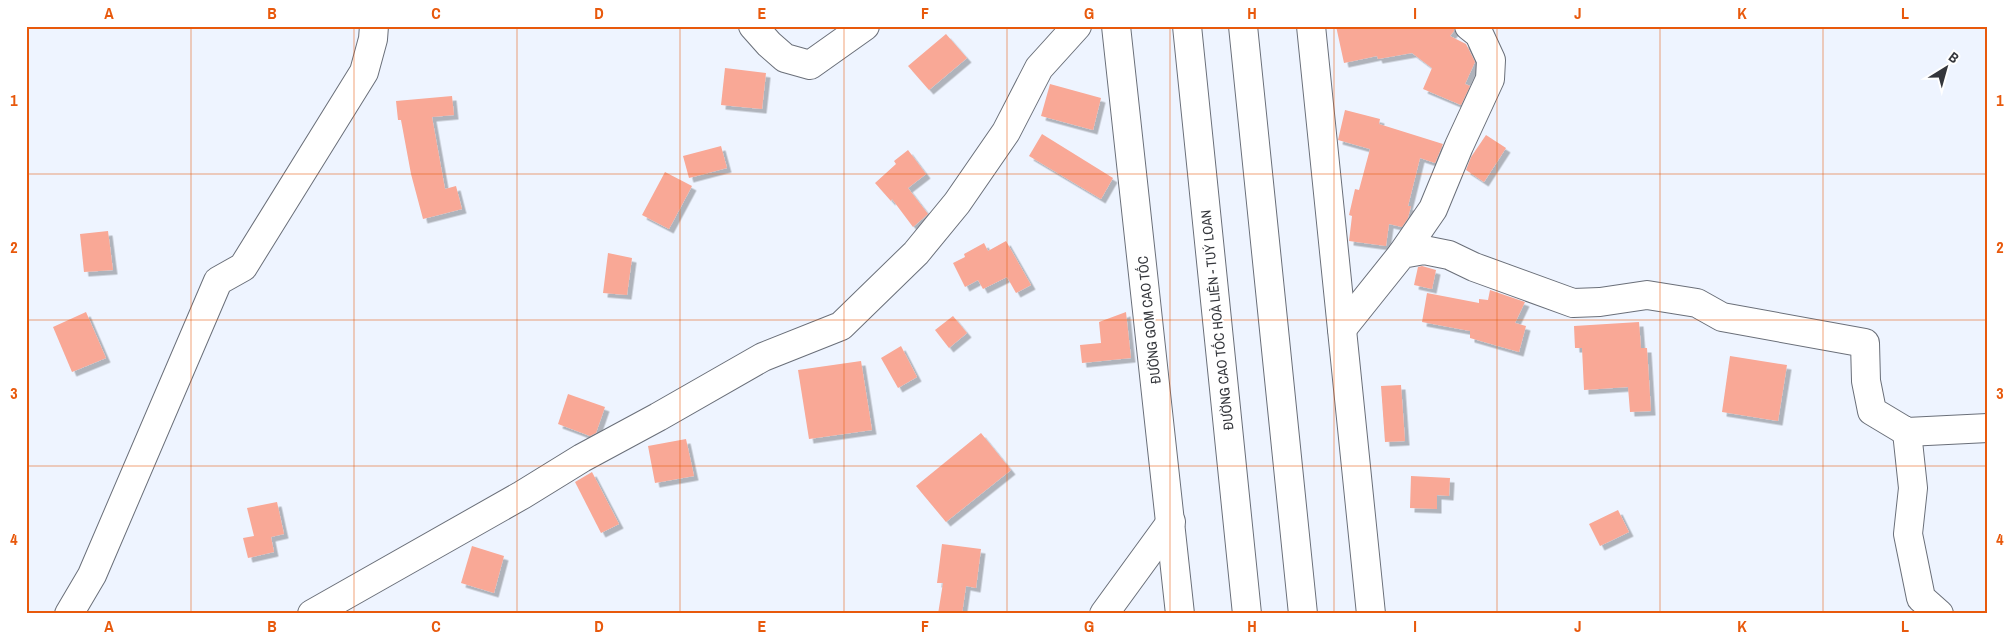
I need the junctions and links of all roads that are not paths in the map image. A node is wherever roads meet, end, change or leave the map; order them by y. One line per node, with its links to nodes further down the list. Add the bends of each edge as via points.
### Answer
1 (374, 26): 15 (main road, via 364,72 243,267 218,281 92,575)
2 (753, 26): 3 (main road, via 785,58 810,65)
3 (865, 26)
4 (1077, 26): 16 (main road, via 1039,68 1006,132 957,203 916,253 841,326 763,357)
5 (1116, 26): 14 (main road, ĐƯỜNG GOM CAO TỐC)
6 (1187, 26): 19 (main road, ĐƯỜNG CAO TỐC HOÀ LIÊN - TUÝ LOAN)
7 (1243, 26): 20 (main road)
8 (1311, 26): 11 (main road)
9 (1469, 26): 10 (main road, via 1479,34 1491,60 1490,79 1433,209)
10 (1402, 254): 11 (main road); 13 (main road, via 1424,250 1449,255 1574,303 1647,295 1697,303 1722,317 1865,343 1866,381 1872,411)
11 (1342, 329): 21 (main road)
12 (1988, 428): 13 (main road)
13 (1907, 432): 22 (main road, via 1914,488 1908,534 1921,598)
14 (1171, 522): 17 (main road); 18 (main road, ĐƯỜNG GOM CAO TỐC)
15 (69, 614)
16 (312, 614)
17 (1104, 614)
18 (1180, 614)
19 (1247, 614)
20 (1303, 614)
21 (1371, 614)
22 (1939, 614)

